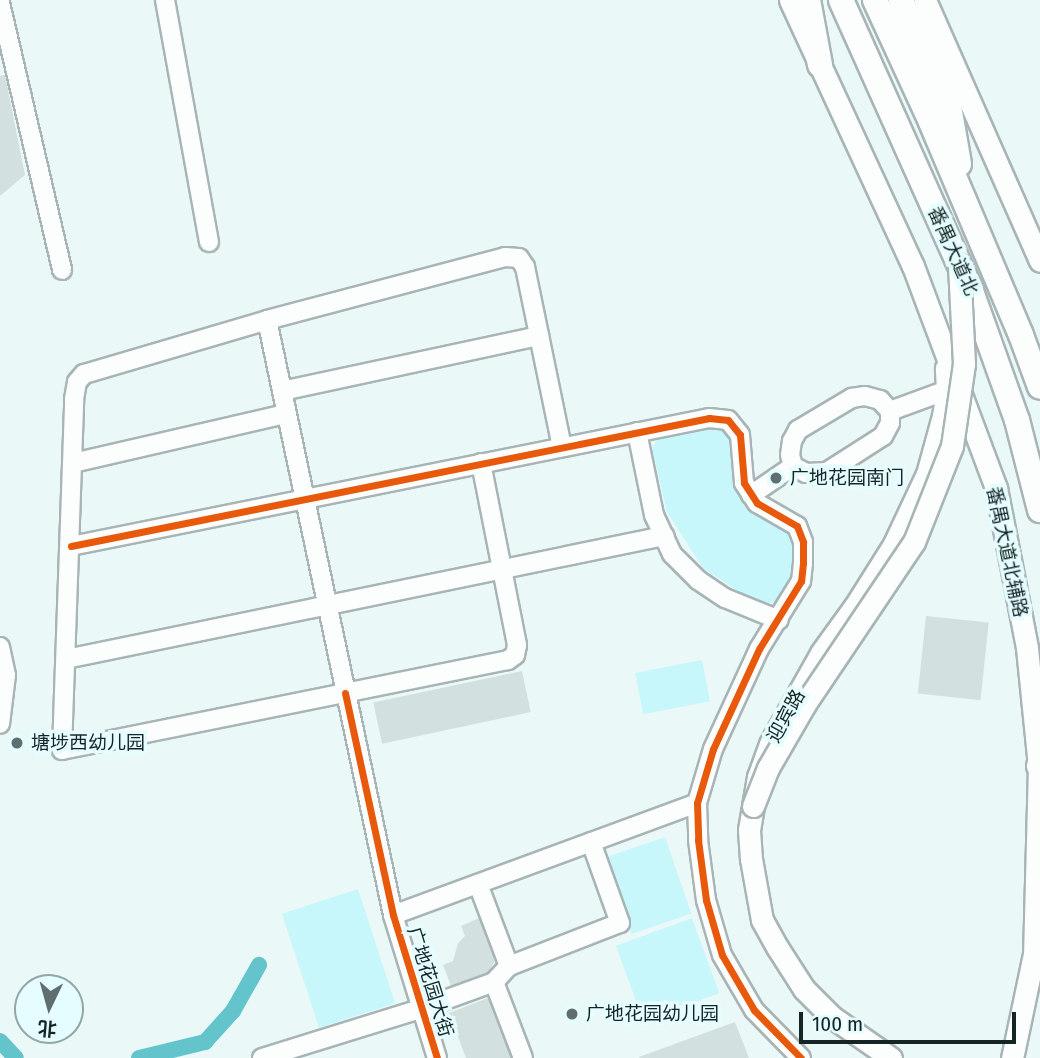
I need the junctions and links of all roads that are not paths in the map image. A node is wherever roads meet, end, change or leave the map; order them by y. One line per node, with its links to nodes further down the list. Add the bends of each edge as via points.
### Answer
1 (165, 0): 11 (street)
2 (790, 0): 9 (main road, 番禺大道北辅路)
3 (808, 0): 9 (highway)
4 (841, 0): 13 (highway, 番禺大道北)
5 (875, 0): 10 (highway, 番禺大道北)
6 (901, 0): 10 (highway, via 948,106)
7 (925, 0): 12 (main road)
8 (0, 3): 14 (street)
9 (820, 65): 17 (main road, 番禺大道北辅路, via 913,266)
10 (966, 206): 18 (highway, 番禺大道北)
11 (209, 242)
12 (1040, 261)
13 (959, 264): 30 (highway, 番禺大道北, bridge, via 1017,421); 42 (main road, bridge, via 964,365 952,446 914,542 804,704 768,768)
14 (62, 270)
15 (267, 320): 16 (street, via 505,257 519,258 525,267); 20 (street, 广地花园大街); 25 (street, via 84,374 77,382 74,399)
16 (540, 336): 20 (street); 24 (street)
17 (945, 352): 19 (main road, 迎宾路); 40 (main road, 番禺大道北辅路, via 996,488 1027,649)
18 (1040, 387)
19 (947, 390): 21 (street); 42 (main road, 迎宾路, via 936,445 911,511 770,744)
20 (282, 391): 22 (street, 广地花园大街)
21 (890, 411): 27 (street, via 883,436 827,471 806,473); 27 (street, via 880,400 852,398 798,430 789,455)
22 (286, 414): 25 (street); 29 (street, 广地花园大街)
23 (636, 432): 24 (street); 28 (street, via 709,418 728,419 740,435 744,483); 31 (street, via 654,515)
24 (562, 447): 26 (street)
25 (73, 463): 32 (street)
26 (481, 463): 29 (street); 33 (street)
27 (793, 466): 28 (street)
28 (751, 495): 35 (street, via 797,526 803,542 802,581)
29 (304, 499): 32 (street); 34 (street, 广地花园大街)
30 (1040, 510)
31 (664, 537): 33 (street); 35 (street, via 672,554 698,580 725,598)
32 (71, 546): 37 (street)
33 (502, 570): 34 (street); 38 (street, via 515,655)
34 (327, 607): 37 (street); 38 (street, 广地花园大街)
35 (779, 620): 41 (street, via 759,649 713,749)
36 (0, 647): 39 (street, via 6,675)
37 (66, 659): 38 (street, via 62,750)
38 (345, 693): 45 (street, 广地花园大街)
39 (0, 724)
40 (1040, 767): 54 (main road, 番禺大道北辅路, via 1034,954)
41 (697, 803): 43 (street); 52 (street, via 706,900 722,955 754,1010)
42 (753, 806): 53 (main road, 迎宾路, via 751,859 762,920 804,989 832,1017)
43 (591, 842): 44 (street); 46 (street, via 620,923)
44 (478, 884): 45 (street); 46 (street)
45 (393, 915): 48 (street, 广地花园大街)
46 (509, 965): 47 (street)
47 (494, 982): 48 (street); 51 (street)
48 (420, 1009): 49 (street); 50 (street, 广地花园大街)
49 (262, 1058)
50 (437, 1058)
51 (523, 1058)
52 (800, 1058)
53 (891, 1058)
54 (1012, 1058)

